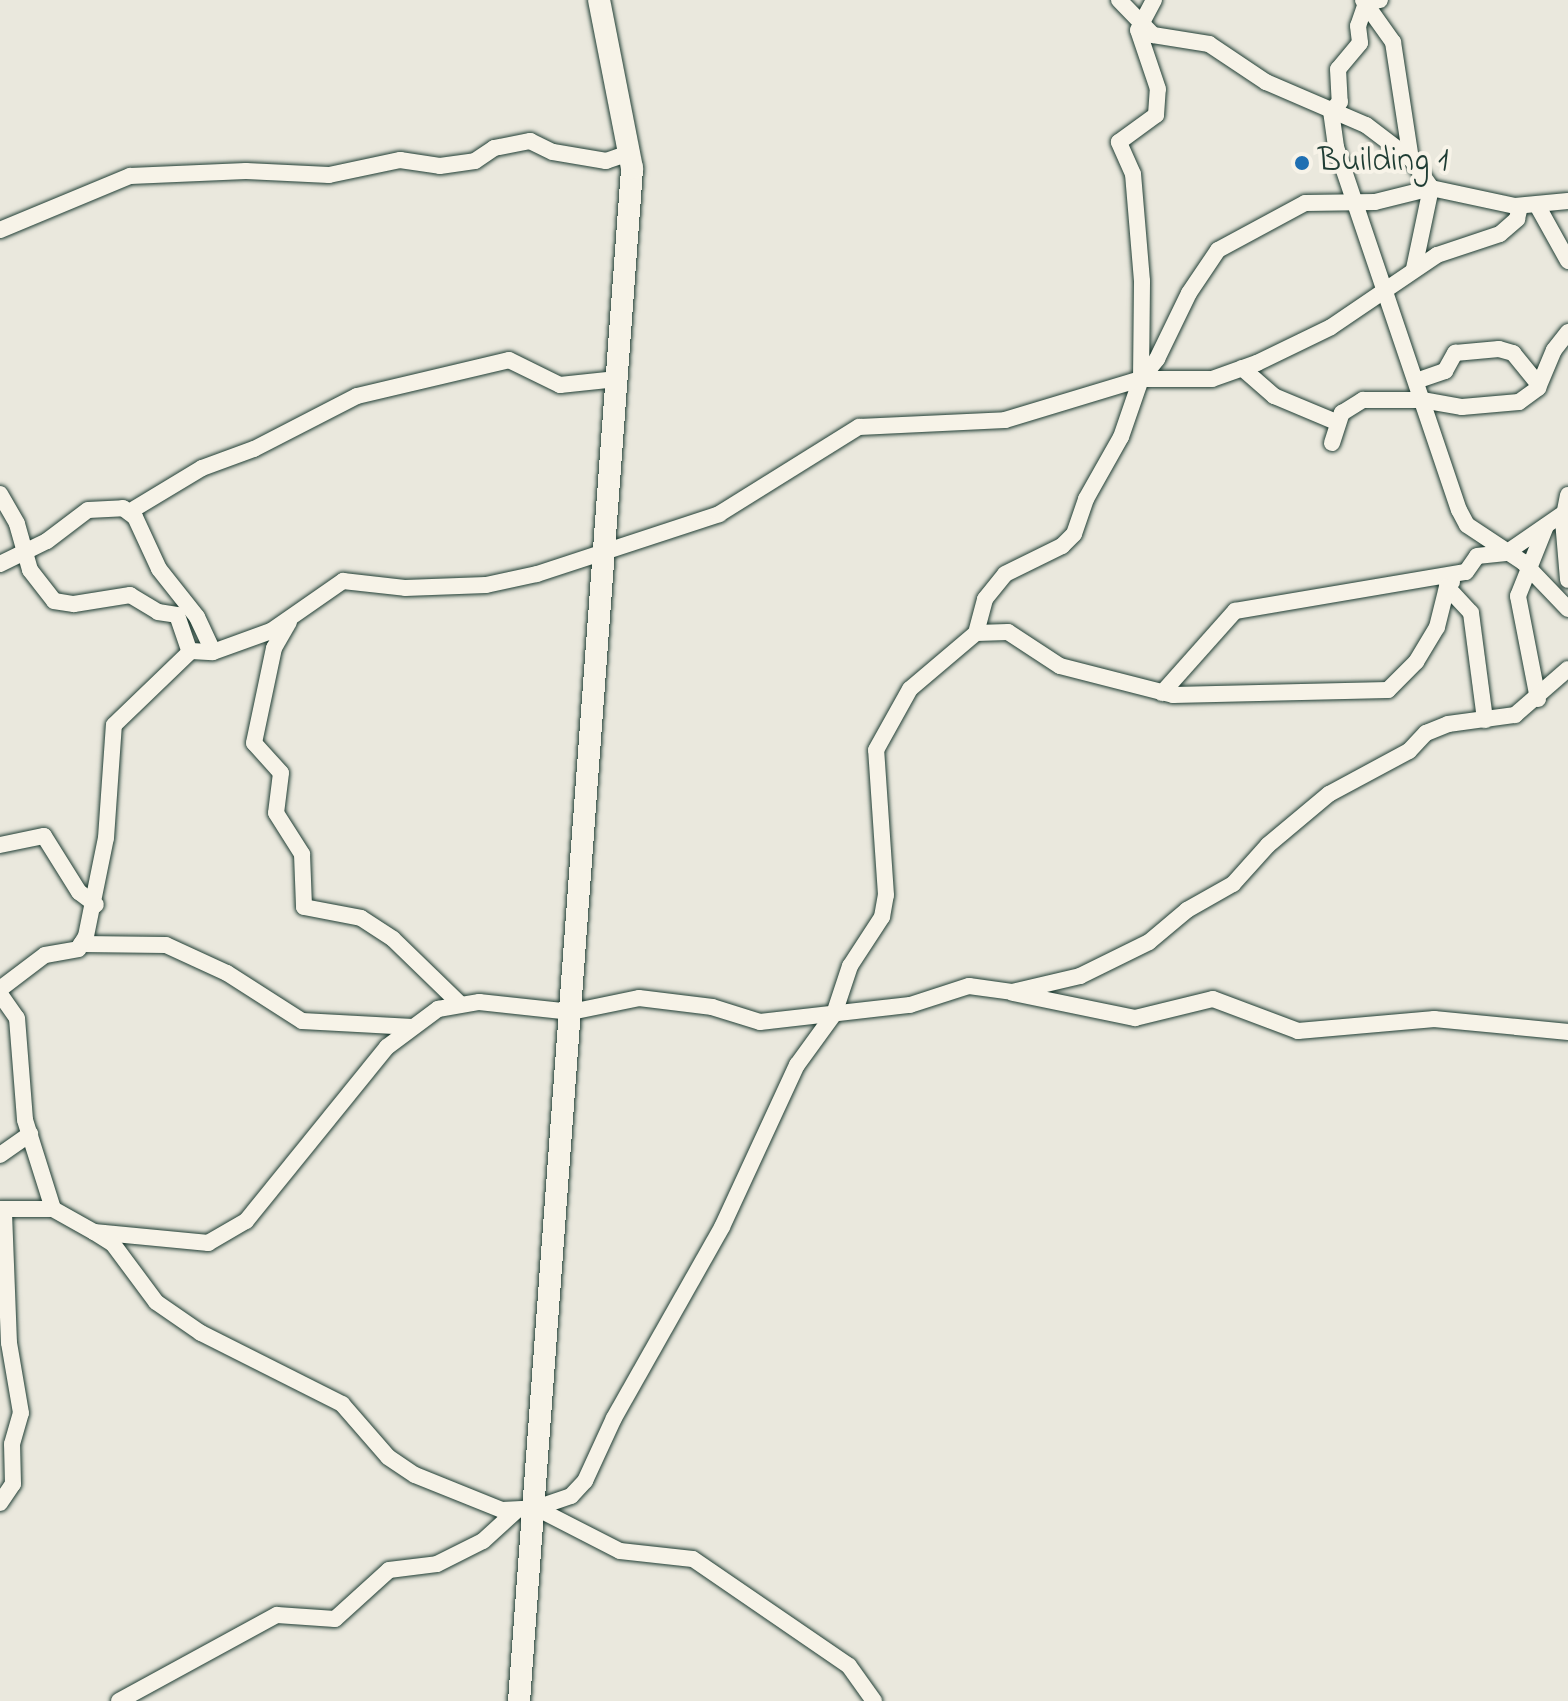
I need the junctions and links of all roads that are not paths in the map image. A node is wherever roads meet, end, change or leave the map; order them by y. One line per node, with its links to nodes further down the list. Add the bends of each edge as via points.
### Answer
1 (599, 0): 7 (main road)
2 (1119, 0): 5 (street)
3 (1154, 0): 5 (street)
4 (1370, 1): 6 (street, via 1358,26 1360,43 1338,69 1340,102); 8 (street, via 1393,42)
5 (1139, 25): 6 (street, via 1153,35 1209,44 1266,82); 20 (street, via 1140,45 1158,89 1156,115 1119,142 1133,174 1142,281 1137,347)
6 (1331, 111): 8 (street, via 1366,125); 11 (street, via 1336,147)
7 (629, 153): 13 (street, via 606,161 553,152 530,141 494,148 458,164 400,160 329,175 246,171 130,176); 19 (main road)
8 (1411, 159): 9 (street)
9 (1431, 188): 11 (street); 12 (street); 15 (street)
10 (1568, 201): 12 (street)
11 (1359, 202): 16 (street); 20 (street, via 1305,203 1218,250)
12 (1528, 206): 14 (street); 15 (street, via 1500,234 1453,247)
13 (0, 230)
14 (1568, 261)
15 (1414, 269): 16 (street)
16 (1382, 292): 18 (street, via 1331,327); 21 (street)
17 (1568, 332): 22 (street)
18 (1242, 368): 20 (street, via 1212,379); 24 (street, via 1274,396)
19 (617, 379): 28 (street, via 560,385 509,360 357,396 254,449 202,468); 31 (main road)
20 (1141, 379): 31 (street, via 1005,420 859,427 719,514); 41 (street, via 1121,437 1086,499 1074,534 998,582 981,608)
21 (1416, 381): 22 (street, via 1445,371 1455,353 1499,349 1513,353); 23 (street)
22 (1539, 385): 23 (street, via 1519,402 1503,405 1462,407)
23 (1422, 400): 24 (street, via 1363,400); 33 (street, via 1467,525)
24 (1336, 422): 25 (street)
25 (1332, 443)
26 (0, 494): 32 (street, via 17,524)
27 (1568, 495): 29 (street)
28 (129, 512): 32 (street, via 114,506 88,510 47,541); 43 (street, via 159,569 207,634)
29 (1564, 513): 30 (street); 37 (street)
30 (1546, 526): 33 (street); 35 (street)
31 (604, 549): 40 (street, via 486,585 405,588 343,581); 54 (main road)
32 (22, 552): 34 (street); 42 (street, via 54,601 74,604 130,595 158,612 179,617)
33 (1506, 553): 35 (street); 36 (street, via 1477,556)
34 (0, 564)
35 (1530, 568): 39 (street); 46 (street, via 1518,596)
36 (1466, 572): 38 (street); 45 (street, via 1235,611)
37 (1568, 580)
38 (1447, 587): 45 (street, via 1437,627 1394,688 1249,697); 47 (street, via 1471,613)
39 (1568, 609)
40 (289, 620): 43 (street); 53 (street, via 274,648 254,743 281,773 276,813 302,854 304,907 361,918 393,939)
41 (976, 633): 45 (street, via 1008,632 1060,666); 55 (street, via 910,689 882,733 876,759 885,906 850,966)
42 (190, 652): 43 (street); 49 (street, via 114,725)
43 (213, 652)
44 (1568, 669): 46 (street)
45 (1162, 693)
46 (1538, 699): 47 (street, via 1515,715)
47 (1485, 720): 51 (street, via 1434,728 1409,751 1329,794 1268,845 1233,884 1187,910 1149,942 1080,976)
48 (0, 845): 49 (street, via 44,836 79,892)
49 (96, 905): 50 (street)
50 (81, 944): 52 (street, via 71,952 45,955); 56 (street, via 166,945 227,973 302,1021)
51 (1003, 991): 55 (street, via 969,986 910,1005); 57 (street, via 1135,1018 1213,999 1298,1031 1434,1019)
52 (0, 992): 58 (street, via 20,1031)
53 (460, 1004): 54 (street); 56 (street, via 438,1009)
54 (571, 1012): 55 (street, via 639,998 712,1007 760,1022); 64 (main road)
55 (831, 1017): 64 (street, via 797,1065 722,1227 614,1418 585,1481 571,1496)
56 (413, 1027): 62 (street, via 387,1047 246,1221 208,1243)
57 (1568, 1032)
58 (30, 1134): 59 (street); 61 (street)
59 (0, 1155)
60 (2, 1209): 61 (street); 63 (street, via 9,1343 21,1413 12,1444 13,1484)
61 (53, 1209): 62 (street)
62 (94, 1232): 64 (street, via 113,1244 156,1302 201,1333 342,1404 399,1465 484,1504)
63 (0, 1503)
64 (526, 1509): 65 (street, via 483,1541 437,1564 389,1570 335,1619 277,1615); 66 (main road); 67 (street, via 620,1551 693,1559 849,1666)
65 (119, 1701)
66 (519, 1701)
67 (874, 1701)

